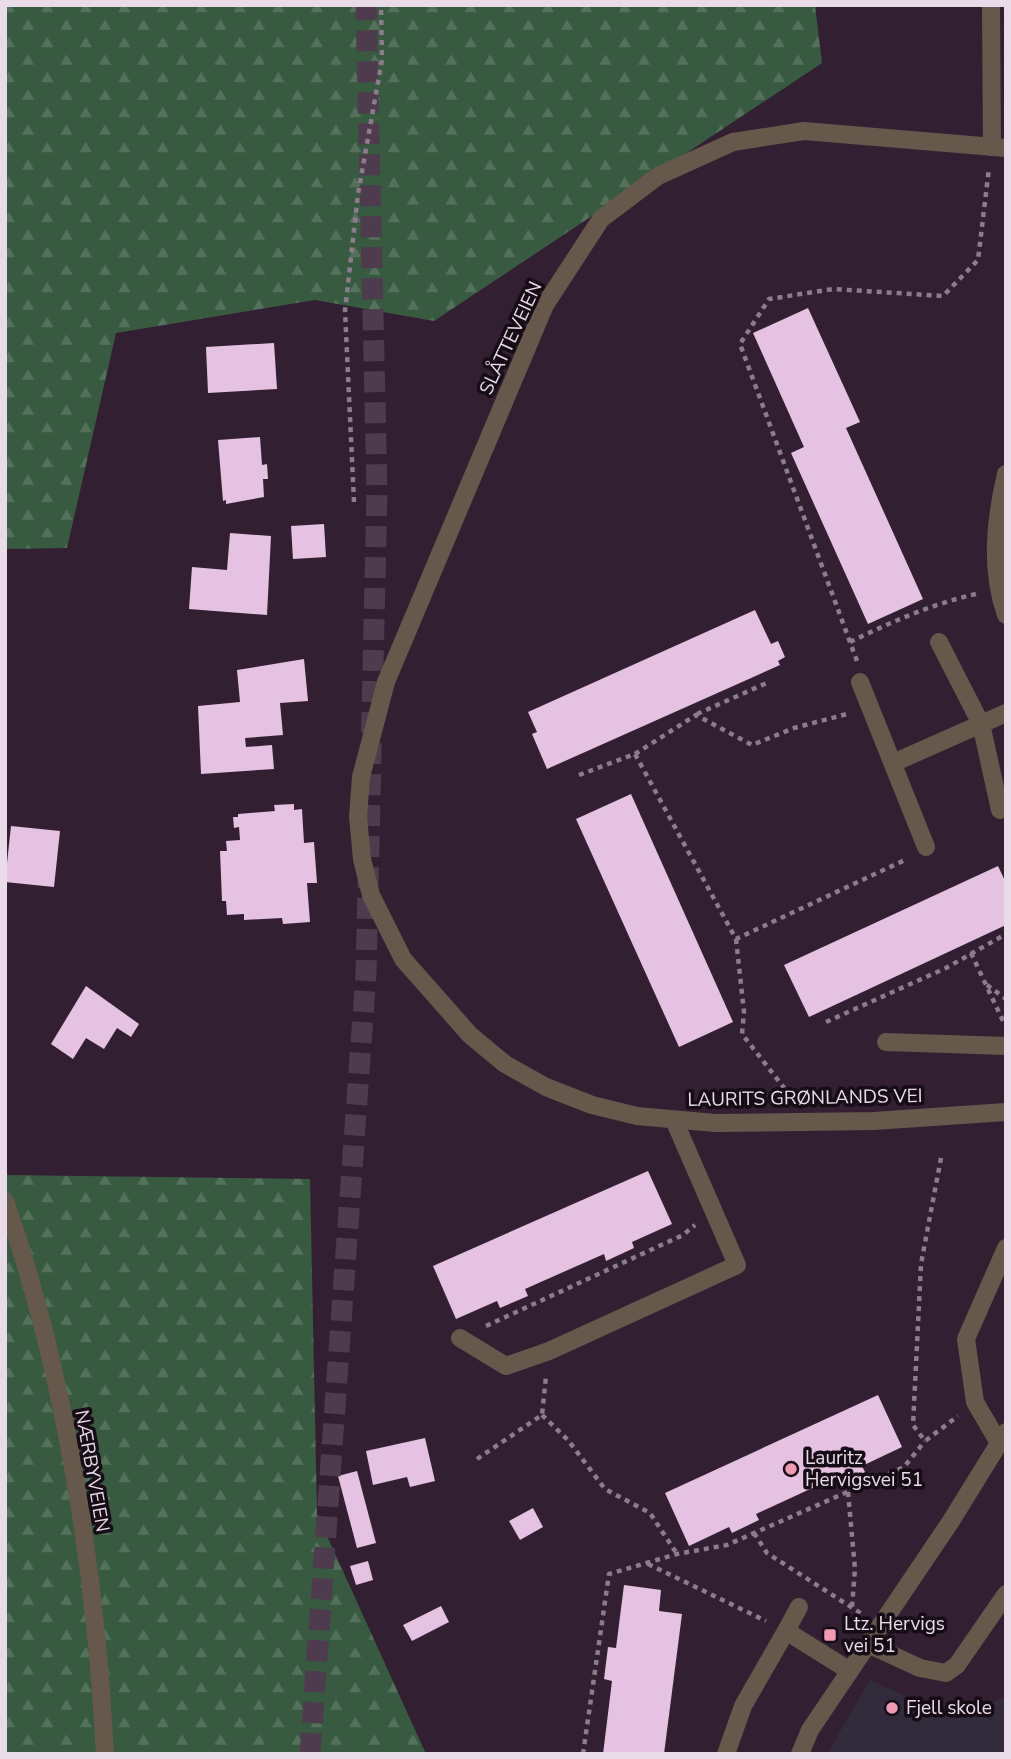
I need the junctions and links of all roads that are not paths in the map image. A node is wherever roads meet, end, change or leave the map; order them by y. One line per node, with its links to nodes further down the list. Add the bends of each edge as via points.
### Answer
1 (991, 5): 2 (street)
2 (999, 147): 6 (street, SLÅTTEVEIEN, via 804,131 733,142 658,176 601,219 545,305)
3 (1006, 474): 4 (street, via 996,532 999,589)
4 (1006, 615)
5 (939, 642): 9 (street)
6 (386, 682): 16 (street, LAURITS GRØNLANDS VEI, via 361,777 358,817 371,895 403,959 470,1035 505,1063 546,1087 592,1105)
7 (860, 682): 10 (street)
8 (1006, 713): 9 (street)
9 (981, 724): 10 (street); 11 (street)
10 (893, 764): 12 (street)
11 (1000, 810)
12 (926, 847)
13 (886, 1042): 14 (street)
14 (1006, 1046)
15 (1006, 1112): 16 (street, LAURITS GRØNLANDS VEI, via 811,1122)
16 (674, 1120): 19 (street, via 737,1265 506,1366)
17 (5, 1201): 26 (street, NÆRBYVEIEN, via 35,1298 71,1454 101,1674)
18 (1006, 1248): 20 (street, via 966,1339 975,1402)
19 (460, 1338)
20 (1002, 1438): 24 (street)
21 (1006, 1594): 24 (street, via 957,1665 946,1673 920,1668)
22 (799, 1607): 23 (street)
23 (786, 1631): 25 (street); 27 (street, via 743,1706)
24 (868, 1644): 25 (street)
25 (850, 1671): 28 (street, via 810,1730)
26 (105, 1754)
27 (726, 1754)
28 (800, 1754)

